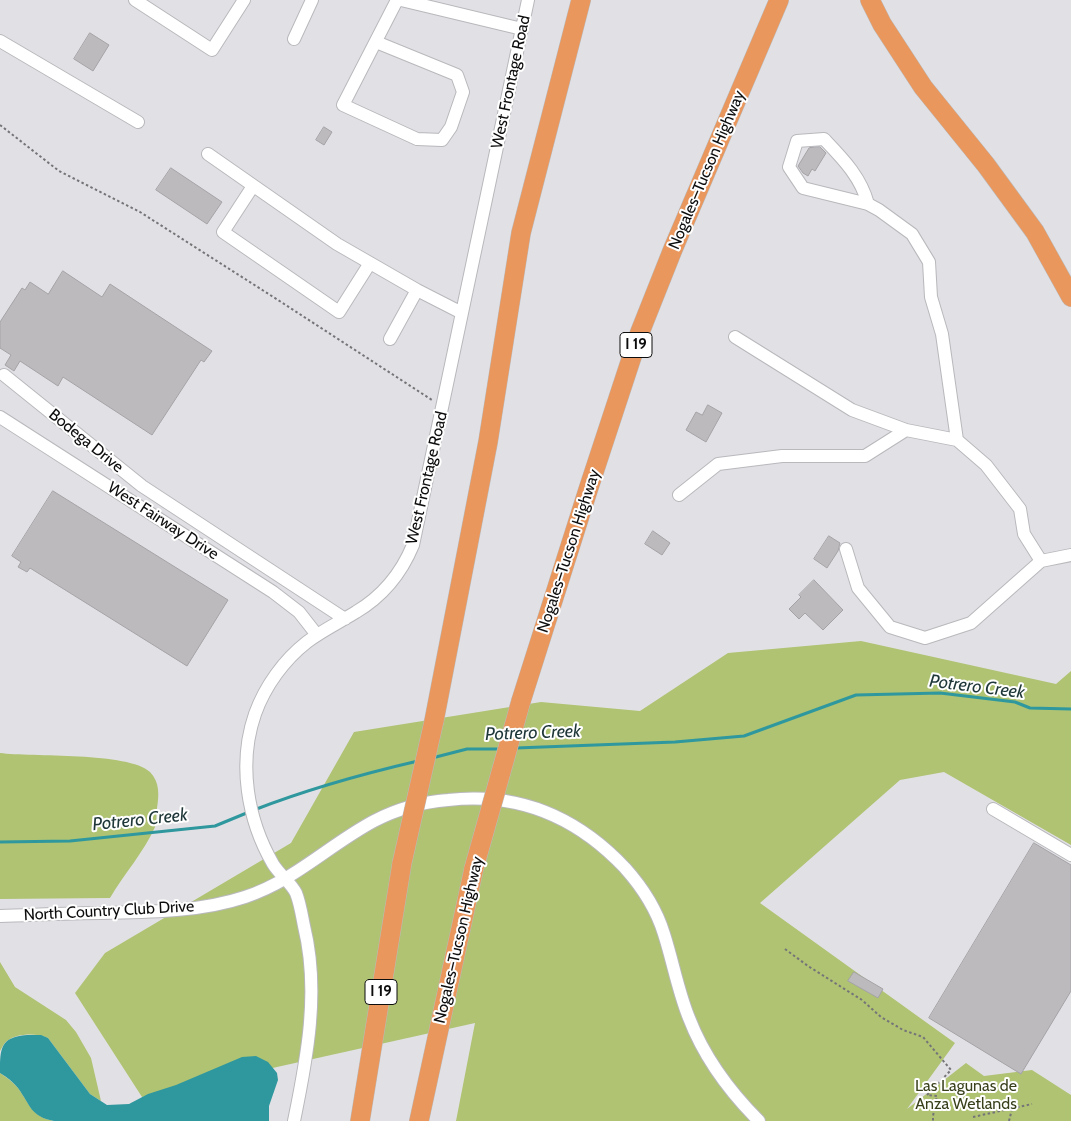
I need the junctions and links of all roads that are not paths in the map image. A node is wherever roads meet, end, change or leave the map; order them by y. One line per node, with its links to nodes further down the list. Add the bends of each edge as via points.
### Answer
1 (135, 0): 2 (street, via 212,50)
2 (244, 0)
3 (312, 0): 10 (street)
4 (399, 0): 9 (street); 12 (street)
5 (528, 0): 9 (street, West Frontage Road)
6 (581, 0): 38 (highway, I 19, bridge, via 521,233 488,442 434,722 402,863)
7 (779, 0): 39 (highway, Nogales–Tucson Highway / I 19, bridge, via 640,332 588,490 521,701 474,868)
8 (870, 0): 19 (highway, via 923,86 1035,232)
9 (522, 29): 20 (street, West Frontage Road)
10 (294, 38)
11 (0, 41): 13 (street)
12 (376, 42): 12 (street, via 343,105 417,138 442,140 451,127 463,92 457,74)
13 (138, 122)
14 (208, 154): 15 (street)
15 (253, 186): 17 (street); 17 (street, via 223,232 339,312)
16 (868, 204): 16 (street, via 803,188 789,167 797,141 824,139 853,171); 26 (street, via 912,234 929,262)
17 (370, 263): 18 (street)
18 (417, 290): 20 (street); 22 (street)
19 (1071, 297)
20 (462, 313): 31 (street, West Frontage Road, via 417,530 407,559 380,595)
21 (735, 337): 25 (street, via 852,410)
22 (390, 339)
23 (4, 375): 31 (street, Bodega Drive, via 142,486)
24 (0, 418): 32 (street, West Fairway Drive, via 272,592 299,612)
25 (906, 430): 26 (street); 27 (street, via 865,456 782,456 718,464)
26 (957, 440): 30 (street, via 986,465 1020,509 1024,534)
27 (678, 495)
28 (846, 549): 30 (street, via 858,588 890,627 925,638 971,623)
29 (1071, 555): 30 (street)
30 (1041, 561)
31 (345, 619): 32 (street, West Frontage Road)
32 (317, 635): 35 (street, West Frontage Road, via 281,667 262,697 247,749 248,789 255,823 273,864)
33 (993, 809): 34 (street)
34 (1071, 855)
35 (285, 880): 36 (street, North Country Club Drive, via 244,898 197,907 148,912); 37 (street, West Frontage Road, via 295,892 305,929 311,993 309,1040); 40 (street, North Country Club Drive, via 387,814 421,803 461,798 506,800 552,814 593,838 628,871 642,890 664,933 689,1018 702,1046 736,1098)
36 (0, 916)
37 (294, 1121)
38 (360, 1121)
39 (419, 1121)
40 (759, 1121)

